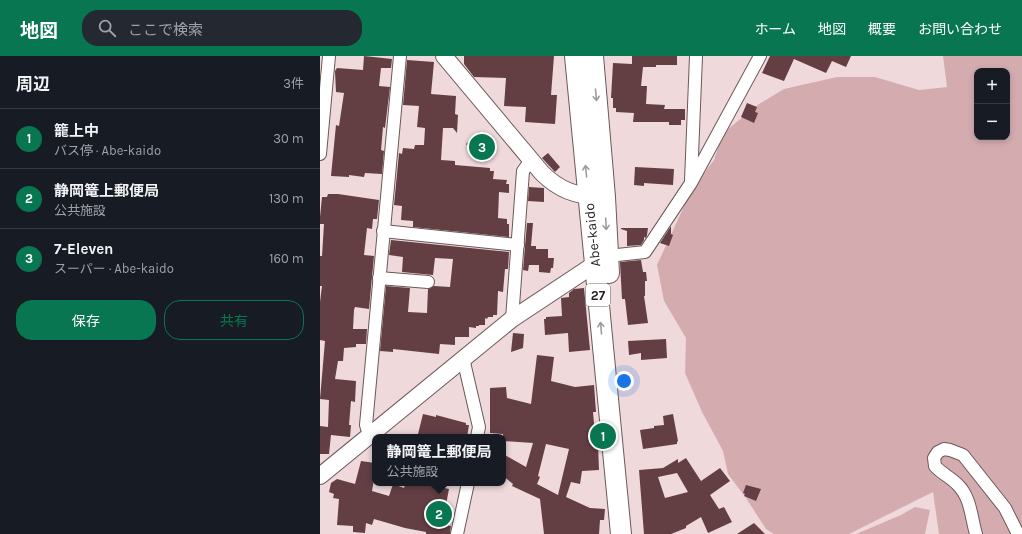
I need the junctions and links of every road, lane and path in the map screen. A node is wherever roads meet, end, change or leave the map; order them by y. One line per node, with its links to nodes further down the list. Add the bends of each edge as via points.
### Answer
1 (329, 56): 8 (street)
2 (400, 56): 13 (street)
3 (444, 56): 10 (street)
4 (575, 56): 12 (main road, Abe-kaido / 27, one-way to 4)
5 (593, 56): 12 (main road, Abe-kaido / 27, one-way to 12)
6 (696, 56): 11 (street)
7 (760, 56): 11 (street)
8 (324, 77): 9 (street)
9 (320, 154)
10 (530, 160): 12 (street, via 553,184 574,194); 14 (street, via 523,171)
11 (691, 183): 15 (street, via 645,252)
12 (597, 197): 15 (main road, Abe-kaido / 27)
13 (383, 231): 14 (street); 16 (street)
14 (518, 245): 18 (street)
15 (602, 260): 18 (street); 25 (main road, Abe-kaido / 27, one-way to 15); 26 (main road, Abe-kaido / 27)
16 (379, 278): 17 (street); 21 (street, via 366,425)
17 (428, 282)
18 (512, 319): 19 (street)
19 (463, 358): 20 (street, via 479,427); 21 (street)
20 (478, 434)
21 (369, 435): 22 (street)
22 (320, 476)
23 (467, 486): 24 (street)
24 (457, 534)
25 (621, 534)
26 (633, 534)
27 (976, 534): 28 (street, via 970,507 961,489 935,466 934,458 944,449 964,455 1005,508)
28 (1018, 534)

